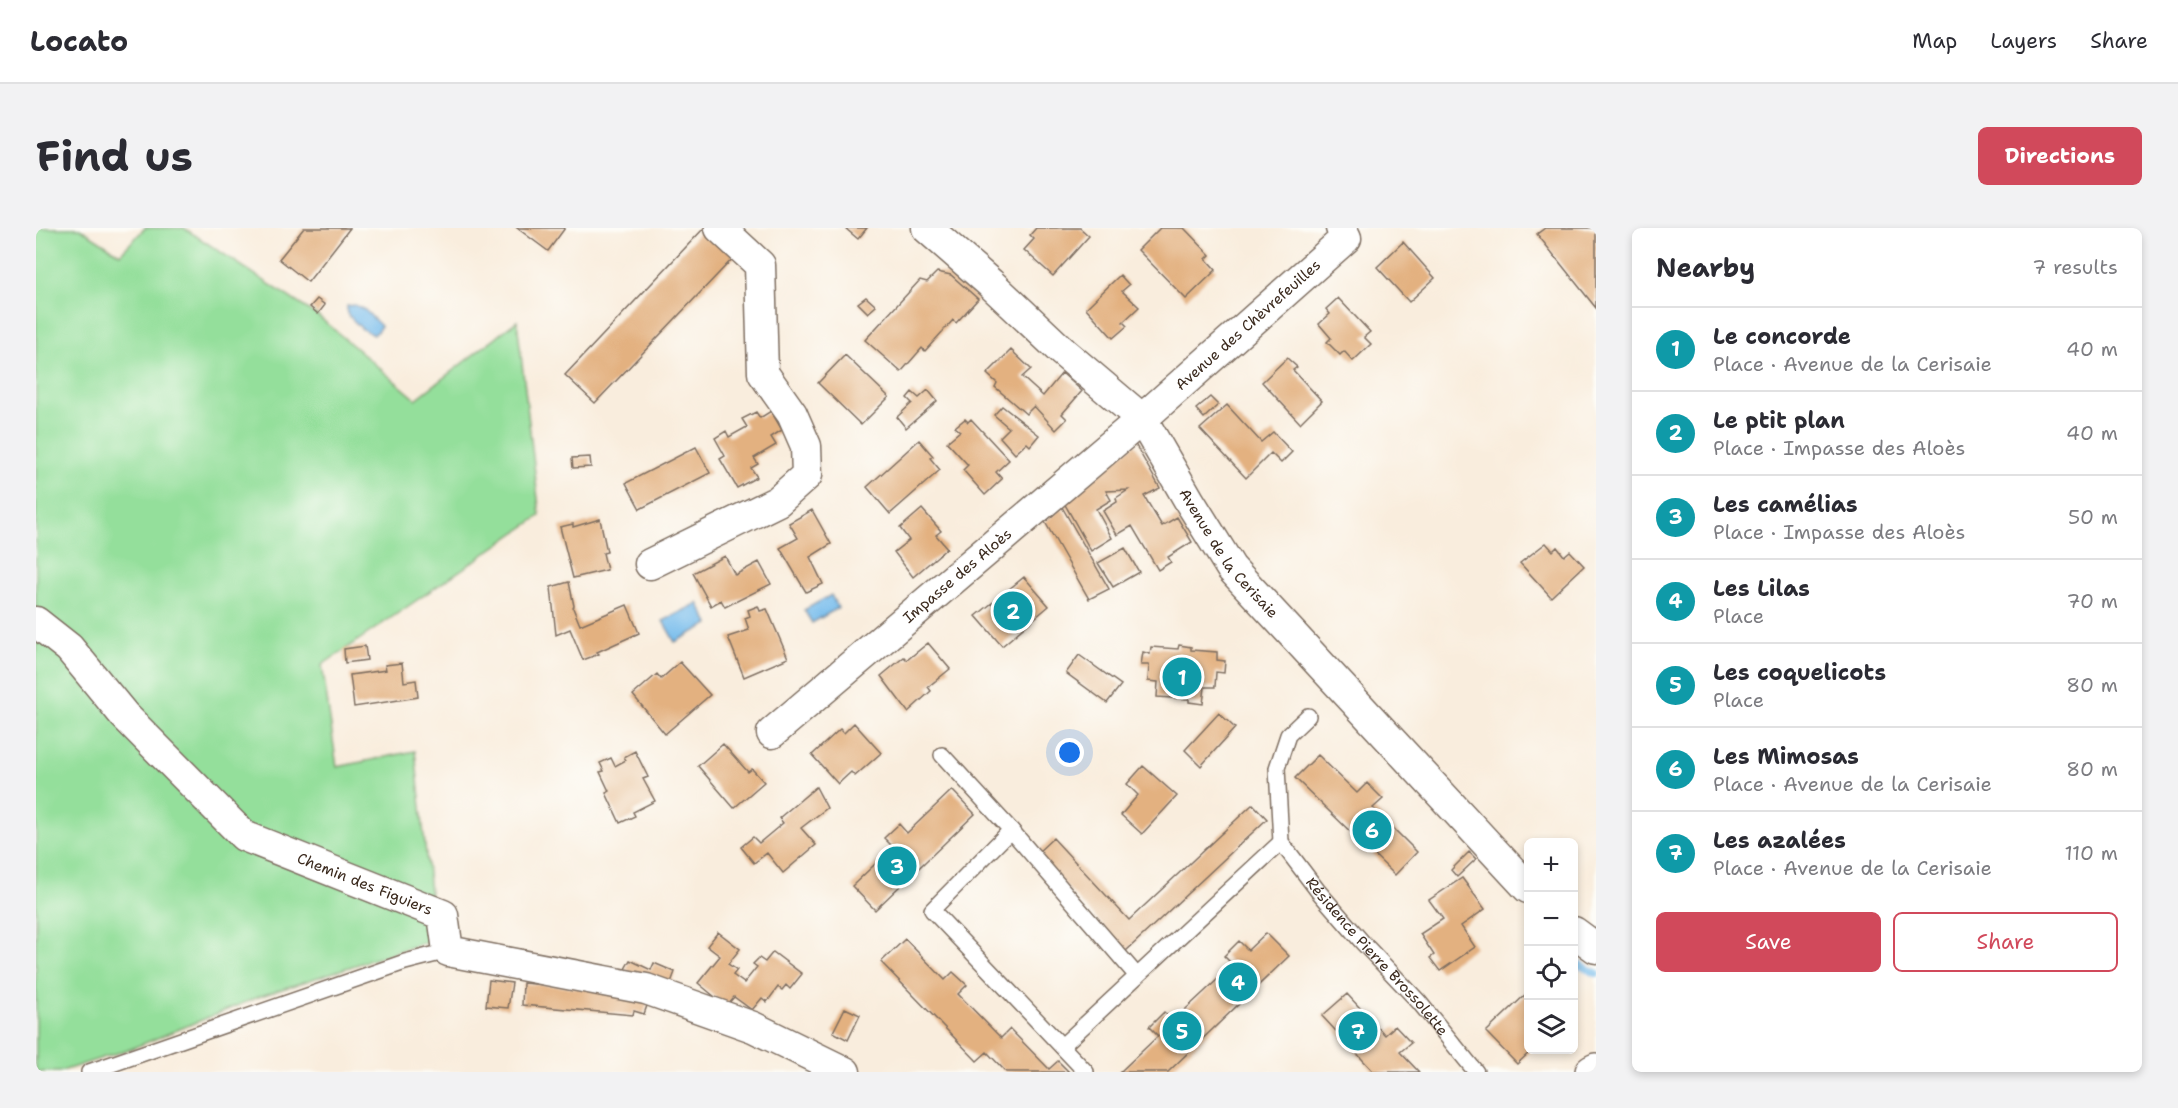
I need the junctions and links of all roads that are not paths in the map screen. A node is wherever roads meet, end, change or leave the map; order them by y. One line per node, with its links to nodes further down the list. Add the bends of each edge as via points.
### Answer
1 (720, 228): 5 (street, via 760,265 763,373 792,414 806,446 807,475 778,501)
2 (927, 228): 4 (street, Avenue de la Cerisaie)
3 (1341, 228): 4 (street, Avenue des Chèvrefeuilles, via 1346,238)
4 (1142, 419): 8 (street, Impasse des Aloès); 12 (street, Avenue de la Cerisaie, via 1231,568)
5 (650, 564)
6 (36, 622): 15 (street, Chemin des Figuiers, via 69,648 124,715 244,836 443,915)
7 (1308, 716): 11 (lane, via 1288,735 1277,768)
8 (772, 733)
9 (942, 755): 10 (lane)
10 (1011, 830): 16 (lane); 17 (lane, via 932,910)
11 (1281, 842): 16 (lane); 21 (lane, Résidence Pierre Brossolette, via 1325,899 1419,1002)
12 (1524, 884)
13 (1578, 935): 14 (street)
14 (1596, 948)
15 (447, 951): 18 (lane, via 405,962); 19 (street, via 646,989 753,1027)
16 (1137, 976): 17 (lane)
17 (1062, 1046): 20 (lane)
18 (89, 1072)
19 (845, 1072)
20 (1086, 1072)
21 (1476, 1072)

